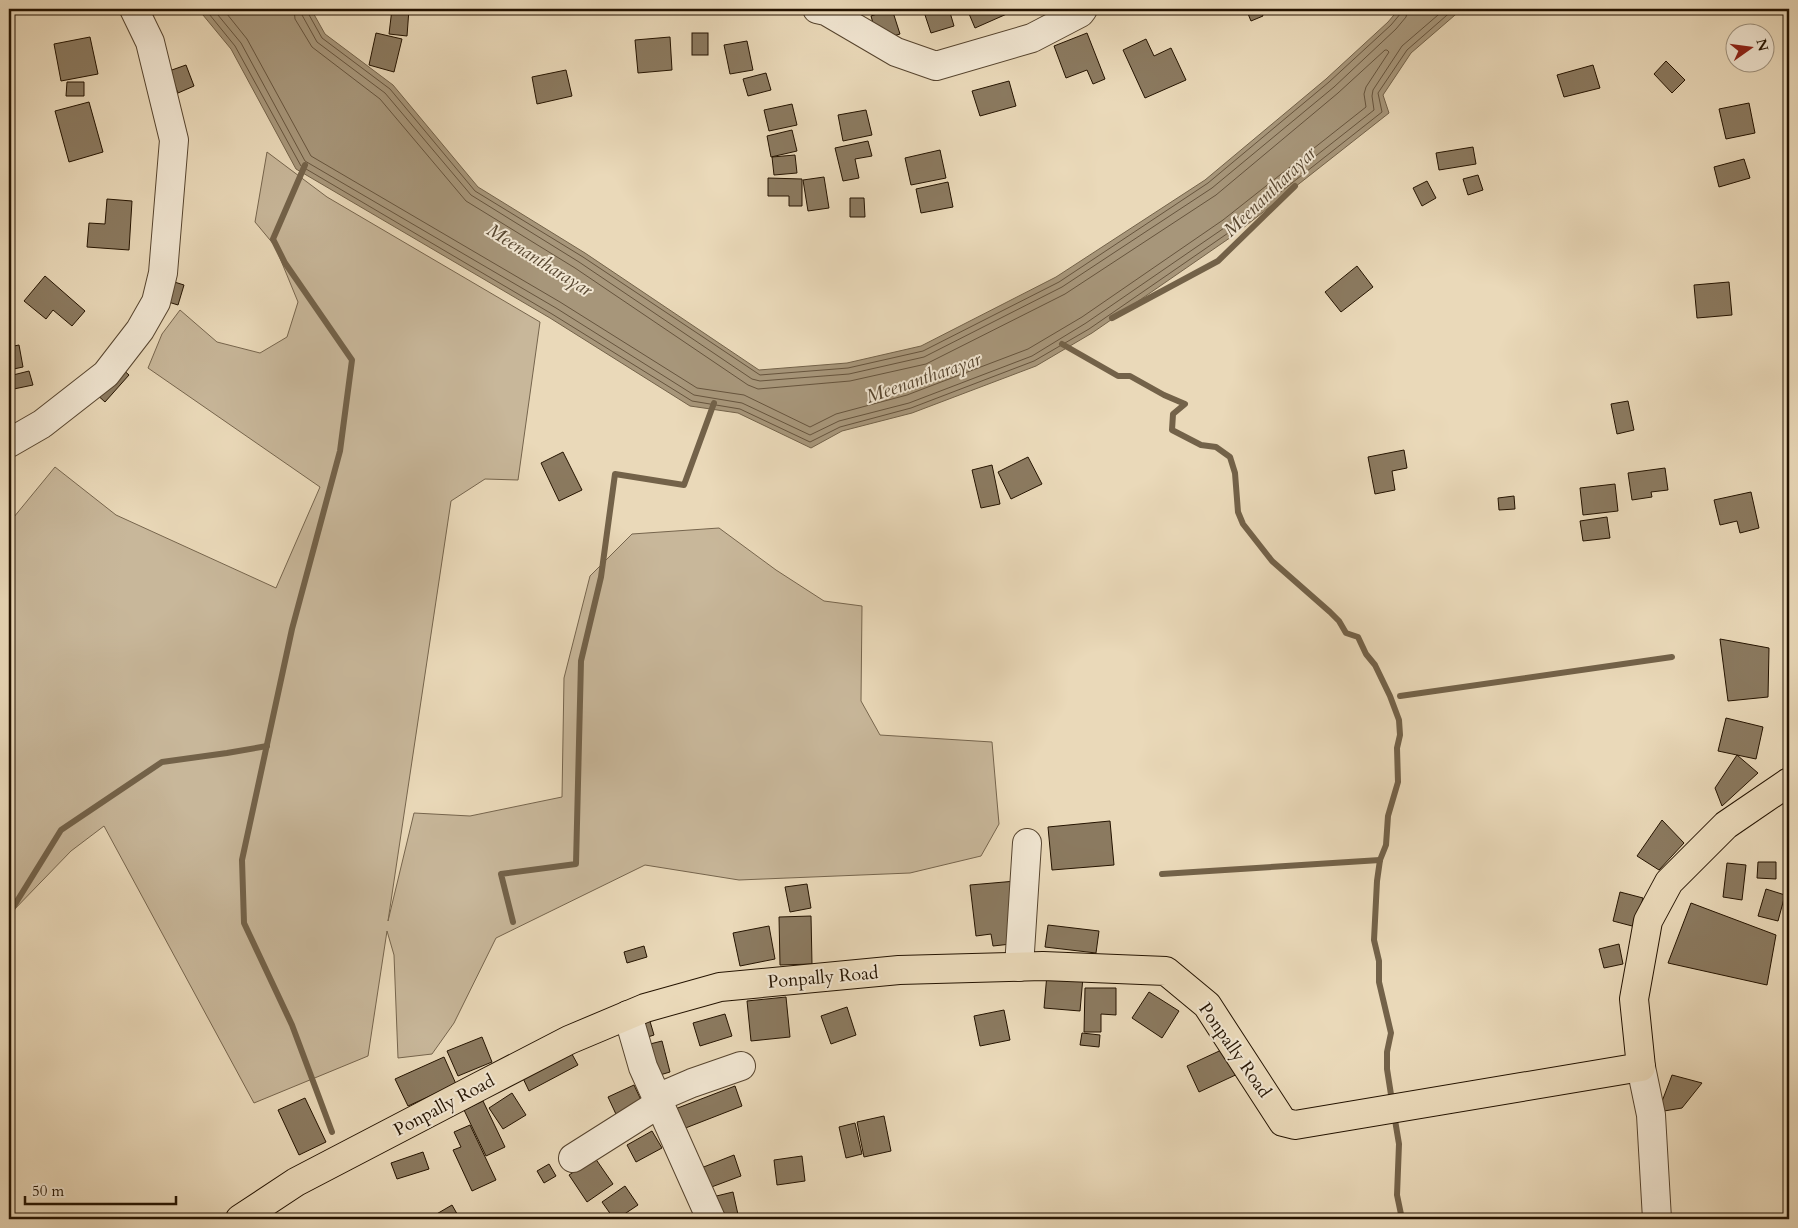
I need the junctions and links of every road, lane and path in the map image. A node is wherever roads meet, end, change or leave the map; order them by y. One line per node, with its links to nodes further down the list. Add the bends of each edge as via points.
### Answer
1 (134, 9): 4 (street, via 150,42 174,140 163,273 156,302 140,330 106,374 42,424)
2 (817, 9): 3 (street, via 826,11 896,52 936,66 1032,38)
3 (1083, 9)
4 (9, 443)
5 (1789, 782): 10 (main road, via 1726,825 1669,882 1652,914 1634,999)
6 (1027, 843): 7 (street)
7 (1019, 967): 8 (main road, Ponpally Road, via 899,970 720,987); 10 (main road, Ponpally Road, via 1166,971 1207,1005 1283,1122 1295,1125)
8 (628, 1015): 11 (street, via 643,1067); 13 (main road, Ponpally Road, via 568,1040 296,1182)
9 (741, 1066): 11 (street, via 692,1083)
10 (1641, 1067): 15 (street, via 1650,1115)
11 (658, 1101): 12 (street); 14 (street)
12 (573, 1158)
13 (240, 1219)
14 (712, 1219)
15 (1657, 1219)

